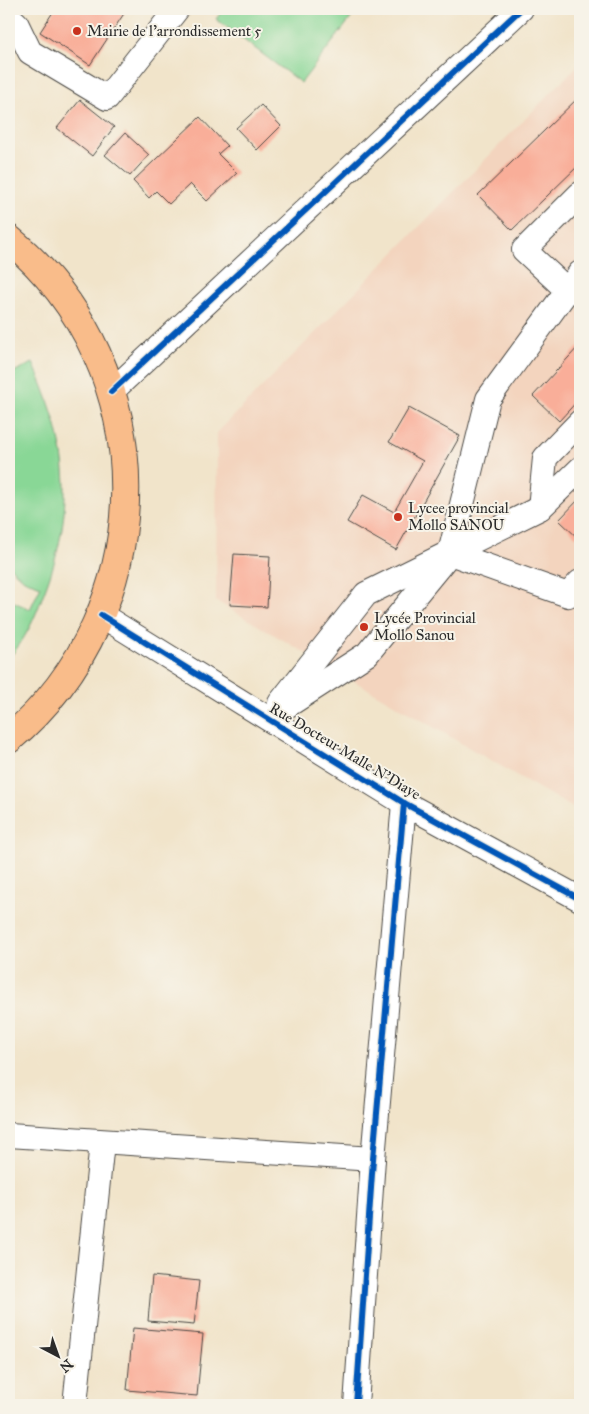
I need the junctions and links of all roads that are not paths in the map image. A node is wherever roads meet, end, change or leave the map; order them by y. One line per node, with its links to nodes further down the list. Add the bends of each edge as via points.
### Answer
1 (177, 9): 3 (street, via 107,98 30,52)
2 (520, 9): 7 (street)
3 (17, 16)
4 (580, 194): 6 (street, via 524,250)
5 (9, 239): 7 (main road, via 48,277 69,305 91,343)
6 (574, 282): 11 (street, via 488,399)
7 (111, 392): 13 (main road, via 123,443 126,496 120,550)
8 (580, 422): 10 (street, via 545,458)
9 (580, 469): 10 (street)
10 (540, 508): 11 (street)
11 (450, 553): 12 (street); 14 (street, via 367,654); 14 (street, via 366,594)
12 (576, 592)
13 (101, 615): 14 (street, Rue Docteur Malle N'Diaye); 15 (main road, via 61,684)
14 (268, 718): 16 (street, Rue Docteur Malle N'Diaye)
15 (9, 739)
16 (404, 803): 17 (street, Rue Docteur Malle N'Diaye); 20 (street)
17 (580, 900)
18 (9, 1135): 19 (street)
19 (102, 1142): 20 (street); 21 (street)
20 (373, 1159): 22 (street)
21 (75, 1405)
22 (356, 1405)

